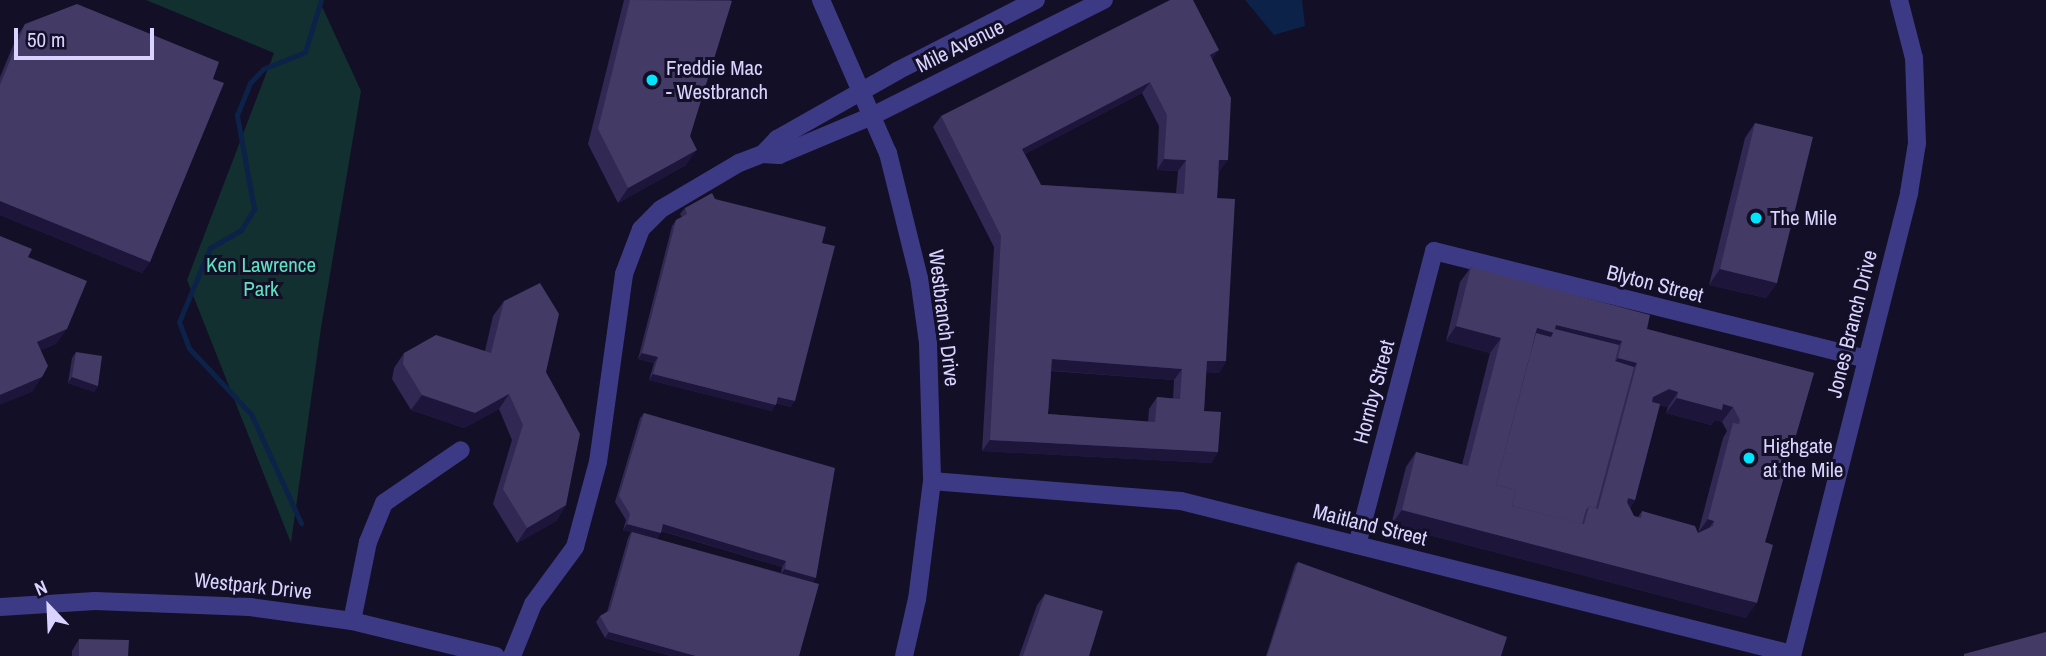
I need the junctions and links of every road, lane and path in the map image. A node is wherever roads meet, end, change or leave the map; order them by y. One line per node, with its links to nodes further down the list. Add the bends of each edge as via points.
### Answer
1 (821, 0): 5 (street, Westbranch Drive)
2 (1036, 0): 5 (street, Mile Avenue)
3 (1104, 0): 6 (street, Mile Avenue)
4 (1899, 0): 9 (street, Jones Branch Drive, via 1914,58 1917,143)
5 (863, 92): 6 (street, Westbranch Drive); 7 (street, Mile Avenue, via 777,139)
6 (874, 115): 7 (street, Mile Avenue, via 779,155); 11 (street, Westbranch Drive, via 906,217 919,278 932,408)
7 (763, 154): 17 (street, via 661,209 633,244 624,274 598,462 575,547 533,604)
8 (1434, 251): 9 (street, Blyton Street); 12 (street, Hornby Street)
9 (1867, 359): 15 (street, Jones Branch Drive)
10 (461, 450): 14 (street, via 384,503 368,542)
11 (932, 481): 12 (street, Maitland Street, via 1162,497); 18 (street, Westbranch Drive)
12 (1357, 545): 15 (street, Maitland Street)
13 (0, 607): 14 (street, Westpark Drive, via 180,602)
14 (352, 621): 16 (street, Westpark Drive)
15 (1792, 655)
16 (496, 656)
17 (512, 656)
18 (904, 656)

